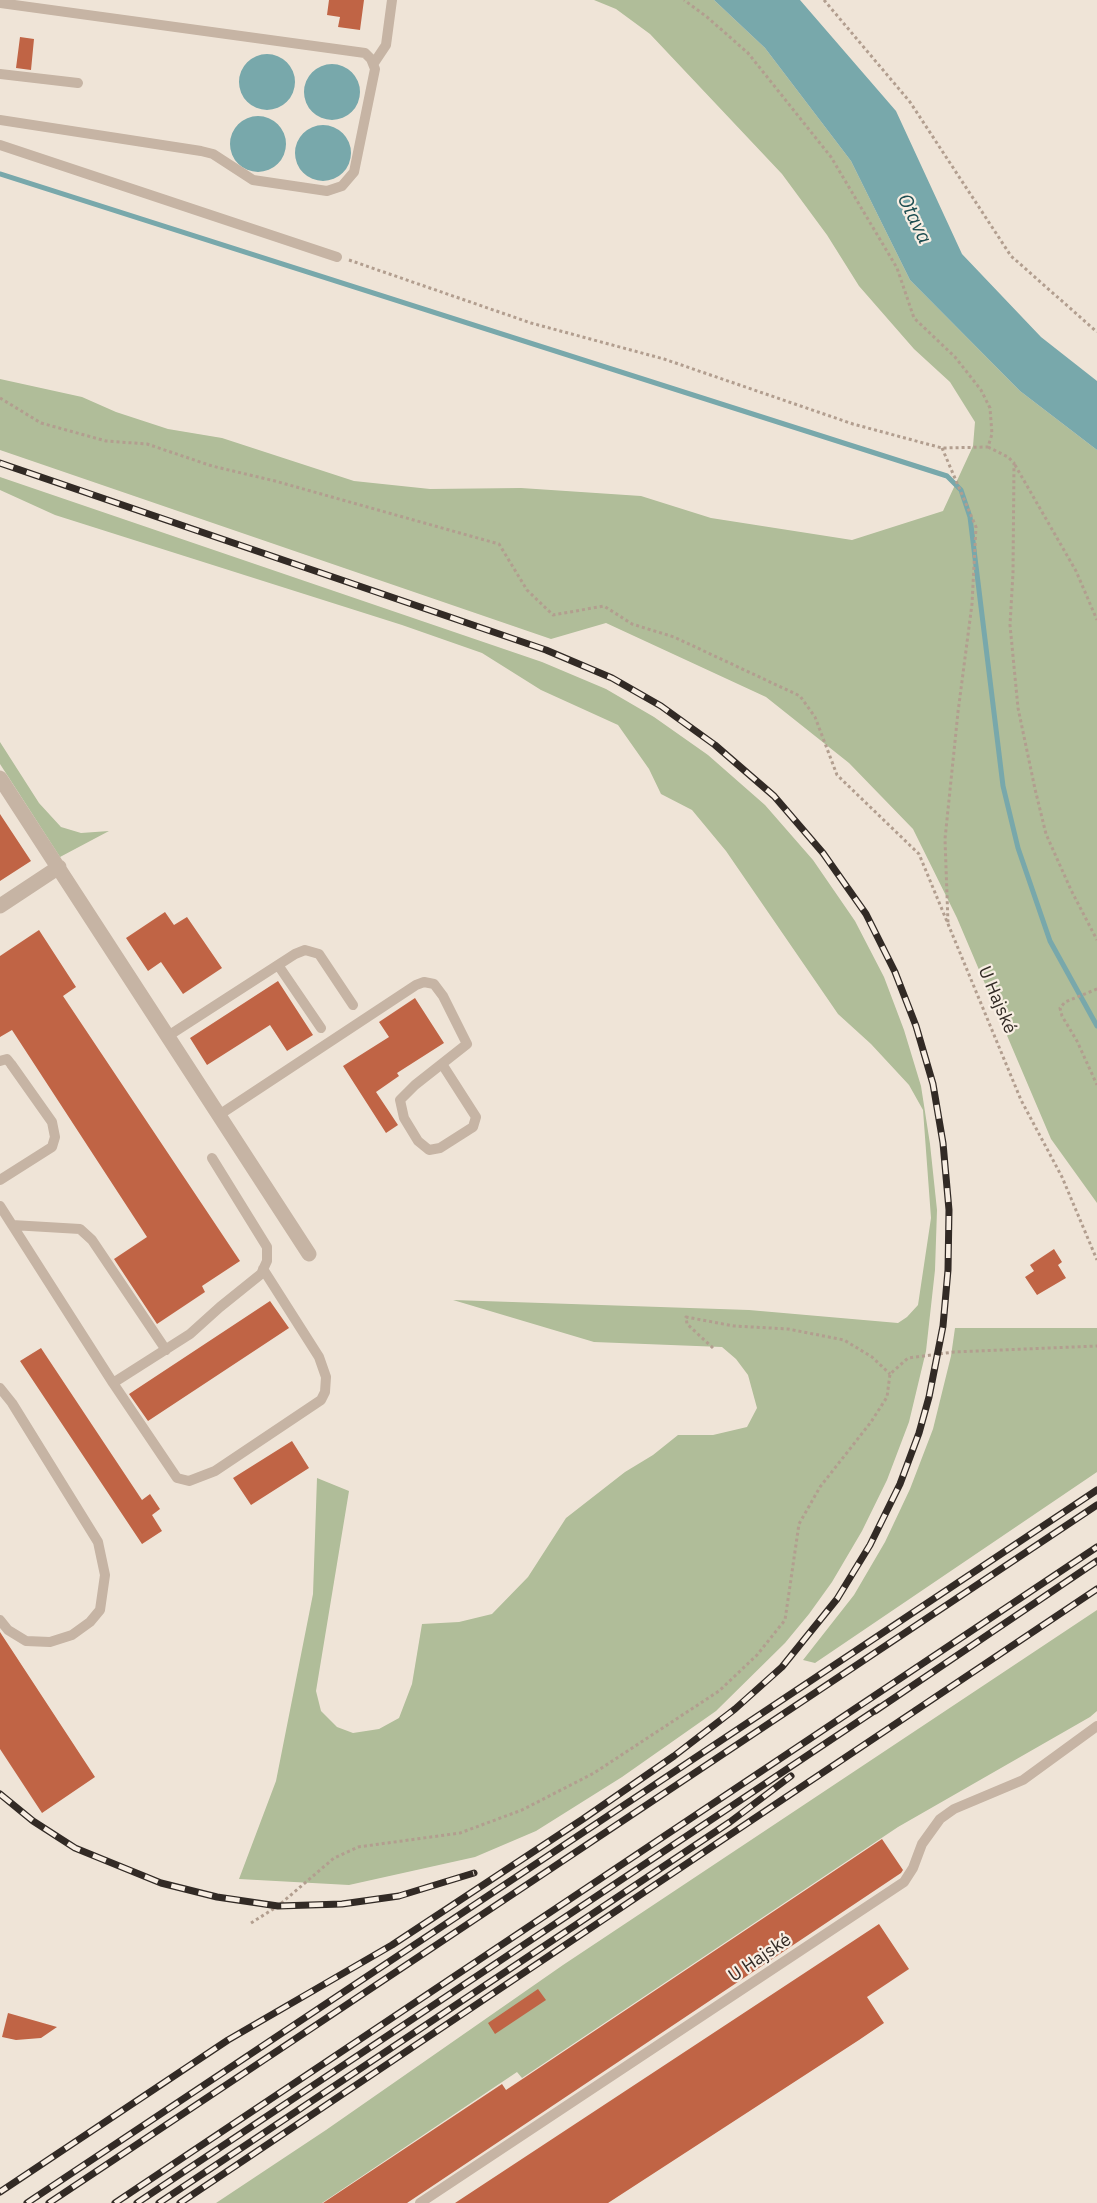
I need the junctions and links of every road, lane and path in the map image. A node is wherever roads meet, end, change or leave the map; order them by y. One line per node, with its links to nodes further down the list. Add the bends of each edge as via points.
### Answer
1 (392, 0): 5 (lane, via 386,45)
2 (684, 0): 13 (path, via 748,53 831,156 897,268 914,318 955,357 981,390 990,408 992,434)
3 (824, 0): 11 (path, via 910,102 1011,256)
4 (0, 3): 5 (lane, via 365,53)
5 (374, 63): 8 (lane, via 354,172 342,186 327,191 253,180 207,152)
6 (0, 74): 7 (lane)
7 (78, 83)
8 (0, 120)
9 (0, 145): 10 (lane)
10 (337, 257): 14 (path, via 531,323 664,359 853,424)
11 (1097, 332)
12 (0, 398): 20 (path, U Hajské, via 41,423 106,441 147,444 212,466 500,544 526,590 553,615 604,606 632,624 674,637 800,696 815,717 837,775 919,854)
13 (988, 447): 14 (path); 15 (path)
14 (942, 448): 20 (path, via 976,527 972,604 945,839)
15 (1014, 463): 16 (path, via 1076,571); 21 (path, via 1010,625 1018,708 1046,834)
16 (1097, 620)
17 (0, 778): 18 (street)
18 (59, 867): 19 (street); 26 (street)
19 (0, 906)
20 (948, 925): 36 (path, U Hajské, via 1021,1100 1062,1177)
21 (1097, 940)
22 (278, 965): 24 (lane, via 305,950 319,954); 25 (lane); 26 (lane)
23 (1096, 990): 29 (path, via 1065,1002 1060,1008)
24 (353, 1005)
25 (321, 1028)
26 (168, 1036): 30 (street)
27 (0, 1061): 32 (lane, via 7,1059 12,1064 52,1122 55,1137 52,1147)
28 (442, 1064): 28 (lane, via 400,1100 404,1118 418,1141 429,1150 440,1148 473,1127 476,1117); 30 (lane, via 467,1044 443,996 434,984 424,982)
29 (1097, 1085)
30 (219, 1115): 35 (street)
31 (212, 1158): 37 (lane, via 267,1247)
32 (0, 1180)
33 (0, 1206): 34 (lane)
34 (12, 1225): 40 (lane, via 80,1228); 42 (lane)
35 (309, 1254)
36 (1097, 1260)
37 (263, 1269): 40 (lane, via 190,1334); 42 (lane, via 319,1357 326,1377 321,1400 215,1471 189,1481 177,1478)
38 (1097, 1346): 41 (path, via 928,1355 908,1358)
39 (713, 1348): 41 (path, via 687,1324 686,1317 844,1340)
40 (166, 1350): 42 (lane)
41 (890, 1374): 46 (path, via 887,1397 820,1487 799,1524 785,1620 757,1655 719,1691 594,1773 522,1810 460,1833 358,1847 334,1858 278,1906)
42 (113, 1383)
43 (0, 1388): 44 (lane, via 98,1542 105,1575 100,1610 72,1635 50,1642 26,1641)
44 (0, 1620)
45 (1097, 1726): 47 (lane, U Hajské, via 1023,1780 954,1809 940,1819 922,1844 904,1882)
46 (251, 1923)
47 (420, 2203)

